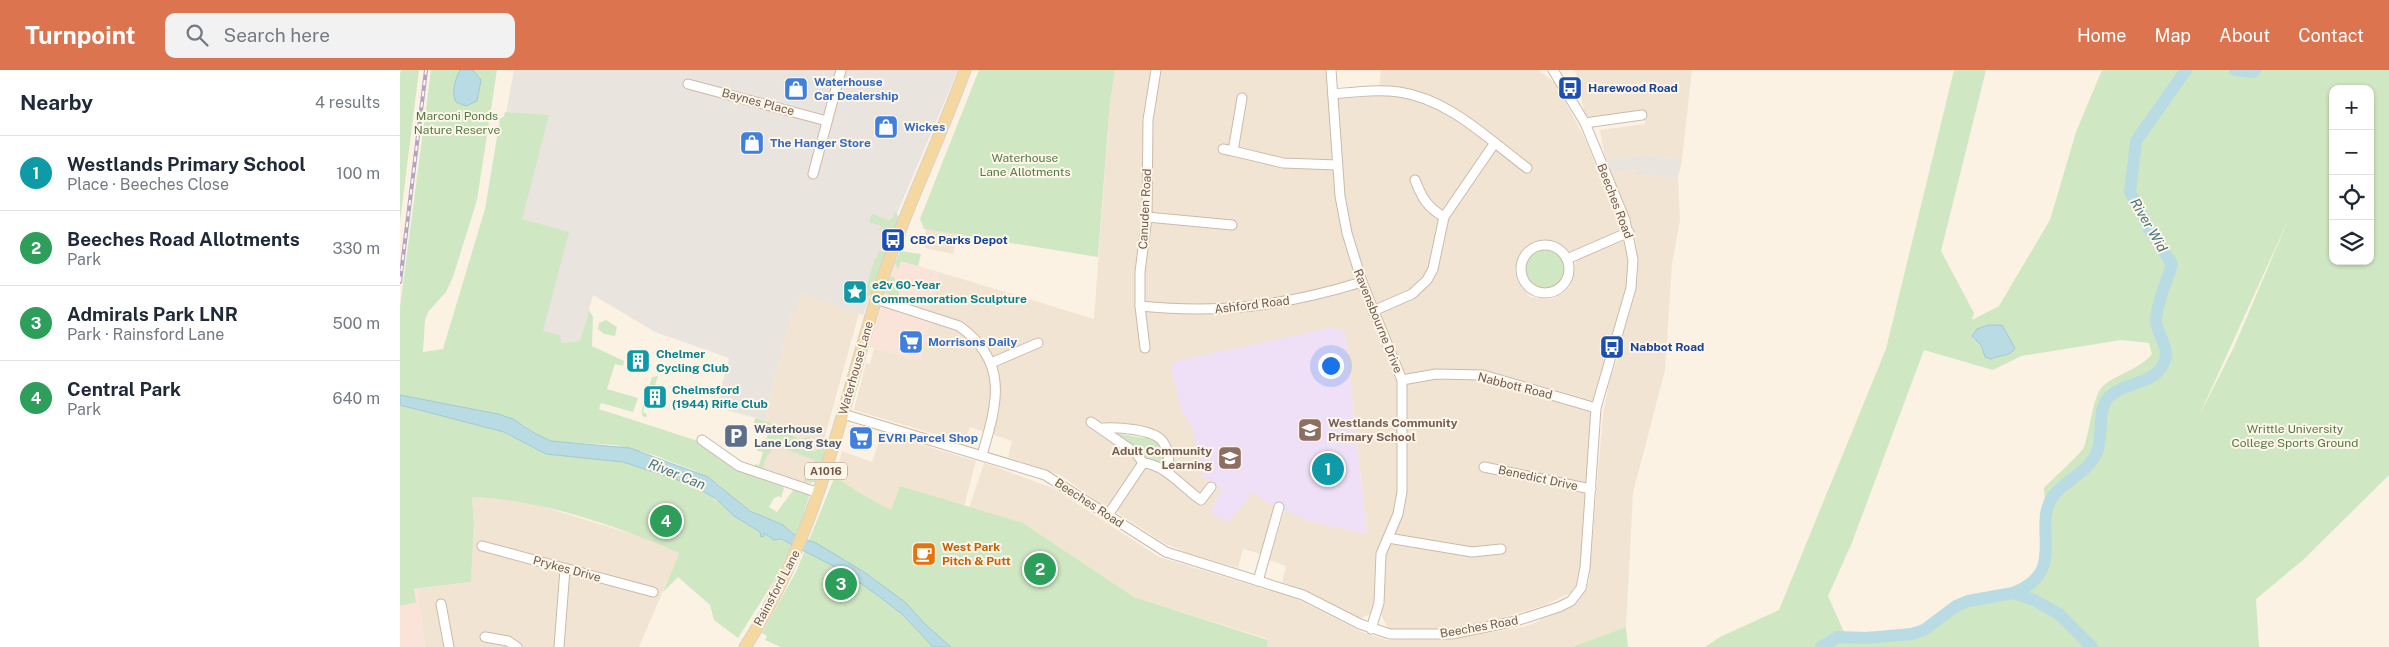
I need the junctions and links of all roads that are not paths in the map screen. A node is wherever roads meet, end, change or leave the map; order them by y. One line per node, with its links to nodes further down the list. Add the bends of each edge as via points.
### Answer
1 (841, 70): 10 (street)
2 (965, 70): 27 (main road, Waterhouse Lane / A1016)
3 (1156, 70): 21 (street, Canuden Road, via 1148,120)
4 (1331, 70): 7 (street, Ravensbourne Drive)
5 (1556, 71): 11 (street, Beeches Road)
6 (688, 84): 10 (street, Baynes Place)
7 (1333, 94): 12 (street, via 1383,91 1426,98 1452,112); 15 (street, Ravensbourne Drive)
8 (1242, 98): 14 (street)
9 (1642, 115): 11 (street)
10 (827, 121): 17 (street)
11 (1585, 123): 24 (street, Beeches Road)
12 (1494, 144): 16 (street); 22 (street)
13 (1223, 149): 14 (street)
14 (1233, 151): 15 (street, via 1283,163)
15 (1338, 165): 26 (street, Ravensbourne Drive, via 1345,225)
16 (1527, 168)
17 (813, 174)
18 (1415, 180): 20 (street)
19 (1428, 189): 20 (street)
20 (1422, 198): 22 (street, via 1430,209)
21 (1147, 217): 23 (street); 28 (street, Canuden Road, via 1140,272)
22 (1444, 217): 29 (street, via 1433,269 1427,280 1412,294)
23 (1232, 225)
24 (1629, 232): 25 (street); 34 (street, Beeches Road, via 1632,288)
25 (1567, 259): 25 (street, via 1549,245 1534,248 1520,266 1524,282 1536,292 1552,293 1565,283 1569,275)
26 (1362, 282): 28 (street, Ashford Road, via 1302,298 1244,308 1196,311); 29 (street, Ravensbourne Drive)
27 (876, 299): 32 (street, via 959,326 979,344); 35 (main road, Waterhouse Lane / A1016)
28 (1140, 306): 31 (street, Canuden Road)
29 (1373, 311): 33 (street, Ravensbourne Drive)
30 (1038, 343): 32 (street)
31 (1145, 348)
32 (991, 363): 39 (street, via 996,404)
33 (1402, 380): 34 (street, Nabbott Road, via 1436,374 1483,375); 49 (street, Ravensbourne Drive, via 1402,492 1398,514)
34 (1596, 408): 44 (street, Beeches Road)
35 (843, 414): 39 (street, Beeches Road); 45 (main road, Waterhouse Lane / A1016)
36 (1092, 422): 37 (street)
37 (1103, 428): 40 (street, via 1137,454); 42 (street, via 1115,427 1157,436 1165,446)
38 (702, 440): 45 (street, via 739,466)
39 (982, 455): 47 (street, Beeches Road, via 1050,478)
40 (1143, 464): 42 (street); 47 (street)
41 (1484, 467): 44 (street, Benedict Drive)
42 (1169, 473): 43 (street, via 1201,500)
43 (1211, 486)
44 (1591, 489): 56 (street, Beeches Road, via 1585,568 1581,588 1572,601 1516,621 1452,634 1390,634)
45 (819, 493): 48 (main road, Waterhouse Lane / A1016)
46 (1279, 507): 53 (street)
47 (1108, 515): 53 (street, Beeches Road, via 1166,552)
48 (807, 527): 61 (main road, Rainsford Lane / A1016, via 792,563)
49 (1388, 538): 51 (street, via 1472,552); 56 (street, Ravensbourne Drive, via 1382,554 1379,603)
50 (482, 546): 52 (street, Prykes Drive)
51 (1502, 550)
52 (565, 569): 54 (street, Prykes Drive); 60 (street)
53 (1258, 581): 56 (street, Beeches Road, via 1308,597)
54 (652, 592)
55 (441, 604): 58 (street)
56 (1371, 629)
57 (485, 637): 59 (street, via 512,642)
58 (449, 647)
59 (517, 647)
60 (559, 647)
61 (745, 647)

